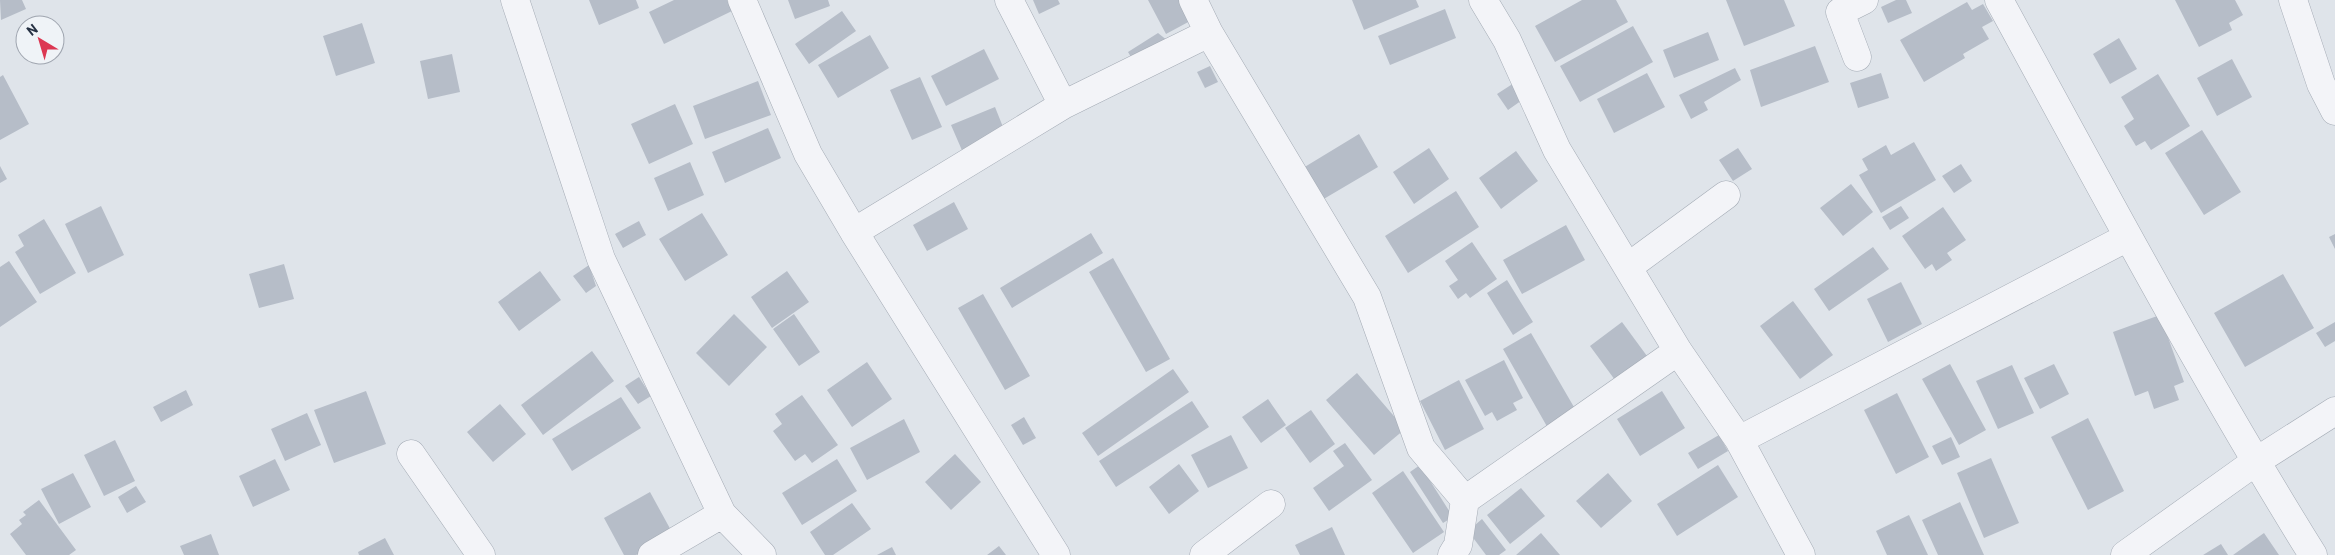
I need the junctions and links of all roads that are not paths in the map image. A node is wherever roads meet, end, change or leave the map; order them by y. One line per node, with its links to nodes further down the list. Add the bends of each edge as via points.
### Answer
1 (515, 0): 25 (street, via 601,260)
2 (742, 0): 15 (street, via 808,154)
3 (1009, 0): 12 (street)
4 (1193, 0): 9 (street)
5 (1483, 0): 17 (street, via 1507,40 1557,150)
6 (1864, 0): 10 (street, via 1840,12)
7 (1999, 0): 16 (street)
8 (2293, 0): 11 (street)
9 (1209, 33): 12 (street); 23 (street, via 1367,298 1421,448)
10 (1857, 57)
11 (2328, 81): 13 (street)
12 (1063, 106): 15 (street)
13 (2335, 111)
14 (1726, 195): 17 (street)
15 (854, 232): 30 (street)
16 (2128, 237): 20 (street); 22 (street)
17 (1628, 268): 18 (street)
18 (1678, 350): 20 (street); 23 (street)
19 (2335, 411): 22 (street)
20 (1739, 440): 32 (street)
21 (411, 454): 27 (street)
22 (2255, 462): 33 (street); 34 (street)
23 (1465, 500): 26 (street)
24 (1271, 504): 31 (street)
25 (722, 514): 28 (street); 29 (street)
26 (1459, 552)
27 (481, 555)
28 (652, 555)
29 (762, 555)
30 (1056, 555)
31 (1204, 555)
32 (1801, 555)
33 (2126, 555)
34 (2313, 555)

